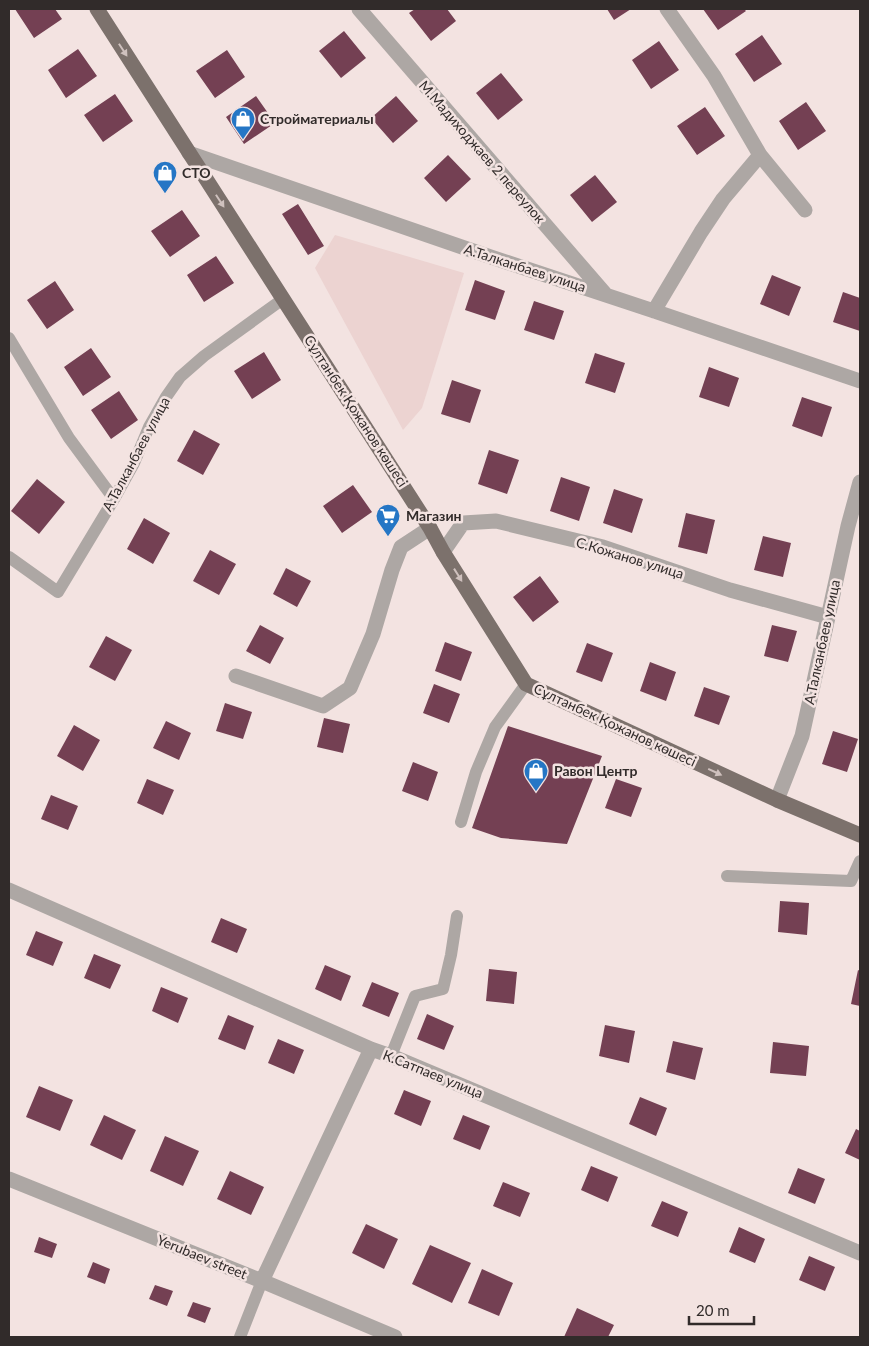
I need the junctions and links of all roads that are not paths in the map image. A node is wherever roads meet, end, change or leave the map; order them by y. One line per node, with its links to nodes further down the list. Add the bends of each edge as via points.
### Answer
1 (97, 9): 4 (main road, Сұлтанбек Қожанов көшесі, one-way to 4)
2 (359, 9): 7 (street, М.Мадиходжаев 2 переулок)
3 (667, 9): 5 (street, via 714,76)
4 (189, 153): 7 (street, А.Талканбаев улица); 8 (main road, Сұлтанбек Қожанов көшесі, one-way to 8)
5 (760, 155): 6 (street); 9 (street, via 723,199)
6 (805, 210)
7 (606, 295): 9 (street, А.Талканбаев улица)
8 (283, 299): 13 (lane, А.Талканбаев улица, via 180,377 149,427); 14 (main road, Сұлтанбек Қожанов көшесі)
9 (654, 311): 11 (street, А.Талканбаев улица)
10 (9, 338): 13 (lane, via 69,438)
11 (860, 381)
12 (860, 482): 17 (street, А.Талканбаев улица)
13 (114, 499): 16 (lane, А.Талканбаев улица, via 58,592)
14 (430, 528): 15 (main road, Сұлтанбек Қожанов көшесі); 18 (street, via 401,547 373,634 350,688 324,706)
15 (443, 552): 17 (street, С.Кожанов улица, via 463,523 496,521 603,547 730,590); 19 (main road, Сұлтанбек Қожанов көшесі, one-way to 19)
16 (9, 557)
17 (828, 617): 20 (street, А.Талканбаев улица, via 802,736)
18 (236, 676)
19 (526, 684): 20 (main road, Сұлтанбек Қожанов көшесі, one-way to 20); 21 (lane, via 495,727 476,772)
20 (777, 800): 22 (main road, Сұлтанбек Қожанов көшесі)
21 (461, 822)
22 (860, 835)
23 (860, 861): 24 (lane, via 851,881)
24 (726, 876)
25 (9, 890): 27 (street, К.Сатпаев улица)
26 (457, 916): 28 (lane, via 442,989 415,996)
27 (371, 1049): 28 (street, К.Сатпаев улица); 31 (street)
28 (391, 1056): 30 (street, К.Сатпаев улица)
29 (9, 1179): 31 (street, Yerubaev street)
30 (860, 1253)
31 (262, 1281): 32 (lane); 33 (street, Yerubaev street)
32 (240, 1337)
33 (395, 1337)

